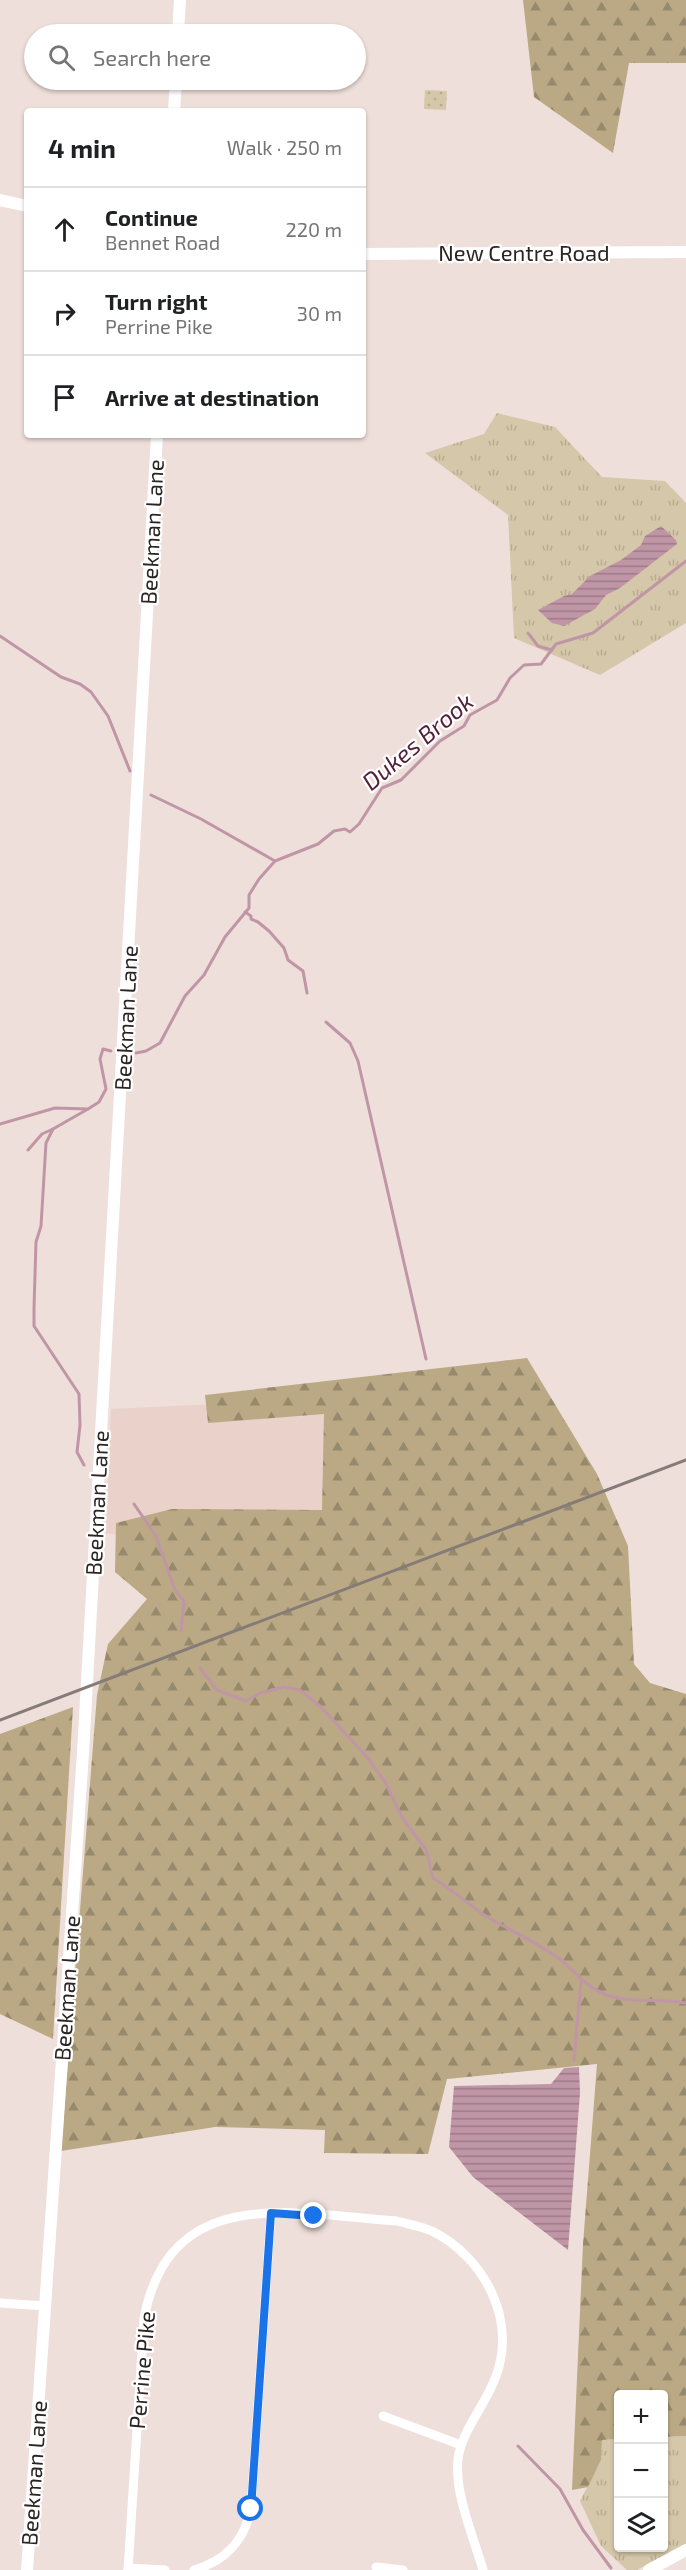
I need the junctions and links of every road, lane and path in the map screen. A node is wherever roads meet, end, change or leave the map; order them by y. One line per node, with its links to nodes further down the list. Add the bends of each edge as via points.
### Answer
1 (180, 0): 2 (street)
2 (179, 24)
3 (175, 90): 4 (street)
4 (174, 108)
5 (0, 200): 6 (street)
6 (24, 205)
7 (686, 252): 8 (street, New Centre Road)
8 (366, 254)
9 (157, 438): 12 (street, Beekman Lane, via 83,1753)
10 (271, 2213): 14 (street, Perrine Pike, via 413,2225 443,2237 481,2271 500,2315 501,2356 493,2383); 17 (street, Perrine Pike, via 224,2218 196,2232 172,2254 151,2289 144,2319); 20 (street, via 249,2521 237,2544 225,2555)
11 (0, 2303): 12 (street)
12 (46, 2306): 18 (street, Beekman Lane)
13 (383, 2416): 14 (street)
14 (461, 2445): 22 (street, Perrine Pike, via 457,2477)
15 (686, 2550): 23 (street)
16 (376, 2567): 21 (street)
17 (128, 2569): 19 (street)
18 (27, 2570)
19 (165, 2570)
20 (194, 2570)
21 (403, 2570)
22 (483, 2570)
23 (649, 2570)

